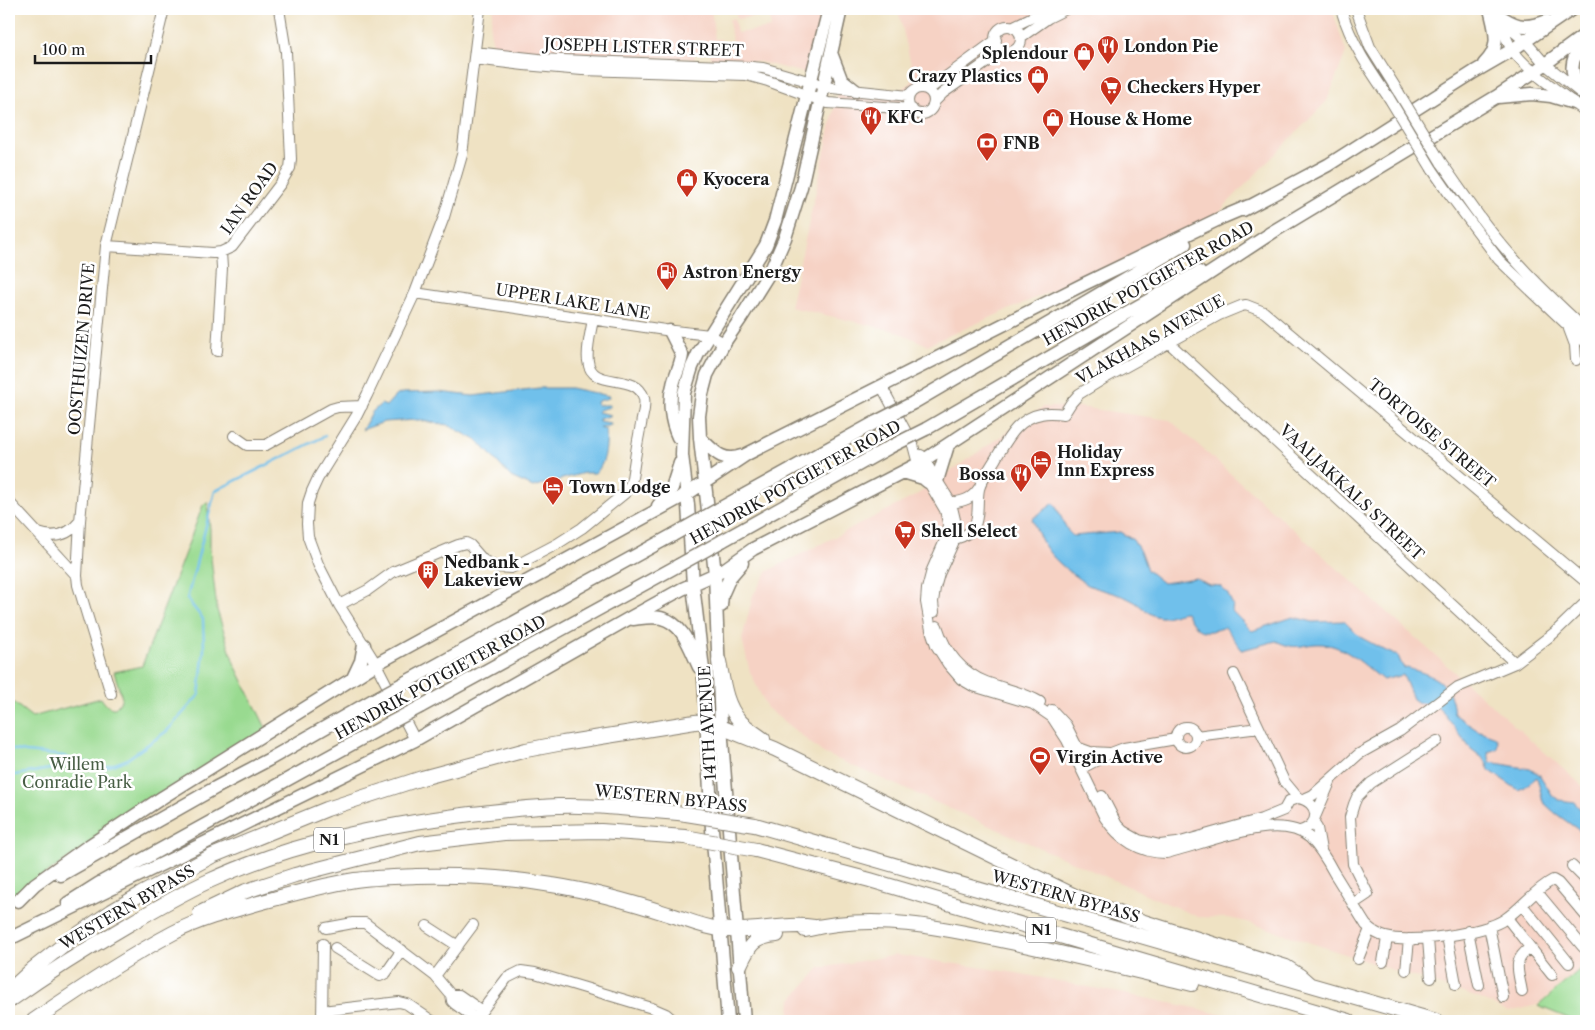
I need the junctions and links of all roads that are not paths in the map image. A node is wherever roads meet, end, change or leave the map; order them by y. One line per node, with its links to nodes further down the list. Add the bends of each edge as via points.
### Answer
1 (164, 9): 38 (street, OOSTHUIZEN DRIVE)
2 (279, 9): 39 (street, IAN ROAD, via 288,76 290,168 232,247)
3 (480, 9): 20 (street)
4 (829, 9): 24 (main road)
5 (841, 9): 19 (main road, 14TH AVENUE)
6 (1049, 9): 12 (street)
7 (1066, 9): 14 (street)
8 (1341, 9): 45 (street, bridge, via 1360,56 1450,195 1499,260)
9 (1356, 9): 42 (street, bridge, via 1370,47 1441,162 1515,261)
10 (1493, 12): 11 (main road, via 1527,27); 16 (street); 17 (street); 22 (main road, via 1496,44 1491,57)
11 (1568, 12): 16 (main road)
12 (1012, 27): 14 (street); 15 (street, via 1001,29)
13 (1586, 34): 21 (main road, HENDRIK POTGIETER ROAD); 31 (main road, via 1575,53 1572,68)
14 (1021, 37): 18 (street, via 1021,43 1015,50)
15 (996, 40): 18 (street); 26 (street)
16 (1525, 41): 17 (main road); 21 (street)
17 (1512, 50): 22 (main road); 23 (street)
18 (1003, 51): 33 (street)
19 (831, 53): 25 (main road, 14TH AVENUE); 27 (main road, via 841,79)
20 (475, 55): 24 (street, JOSEPH LISTER STREET, via 736,65 763,68); 28 (street, JOSEPH LISTER STREET, via 524,65 582,70 746,75); 40 (street, via 462,155 444,217)
21 (1545, 64): 23 (main road, HENDRIK POTGIETER ROAD); 31 (street)
22 (1474, 72): 36 (main road, HENDRIK POTGIETER ROAD, via 1328,165)
23 (1534, 72): 30 (main road, HENDRIK POTGIETER ROAD); 31 (street)
24 (810, 82): 25 (street, JOSEPH LISTER STREET); 28 (main road)
25 (824, 86): 27 (street, JOSEPH LISTER STREET); 32 (main road, 14TH AVENUE)
26 (928, 90): 29 (street, via 915,90); 33 (street)
27 (856, 91): 29 (street, JOSEPH LISTER STREET)
28 (807, 96): 32 (street, JOSEPH LISTER STREET); 48 (main road, via 778,212 766,244)
29 (909, 96): 34 (street)
30 (1496, 97): 31 (main road, via 1532,94); 37 (main road, HENDRIK POTGIETER ROAD)
31 (1582, 98): 35 (street)
32 (820, 101): 34 (street, JOSEPH LISTER STREET); 49 (main road, 14TH AVENUE, via 801,187 785,238 771,270)
33 (934, 102): 34 (street, via 926,113)
34 (912, 109)
35 (1586, 112)
36 (1249, 206): 54 (main road, via 1084,284); 110 (main road, HENDRIK POTGIETER ROAD, bridge, via 913,403 90,857)
37 (1276, 230): 58 (main road); 125 (main road, HENDRIK POTGIETER ROAD, bridge, via 926,428 98,884)
38 (106, 246): 39 (street, IAN ROAD); 70 (street, OOSTHUIZEN DRIVE)
39 (221, 252): 52 (street)
40 (415, 293): 44 (street, UPPER LAKE LANE); 55 (street)
41 (1257, 308): 50 (street, VLAKHAAS AVENUE, via 1241,306); 76 (street, TORTOISE STREET)
42 (1568, 313): 43 (street); 46 (street)
43 (1586, 318)
44 (593, 319): 47 (street, UPPER LAKE LANE); 79 (street, via 587,354 589,368 605,379 630,383 641,391 645,404 632,478 625,493 582,528 511,568 496,567 466,543 458,544 393,572)
45 (1568, 327): 51 (street); 53 (street)
46 (1586, 330)
47 (670, 331): 48 (street, UPPER LAKE LANE); 59 (main road, via 682,354 671,398 675,430)
48 (710, 335): 49 (street, UPPER LAKE LANE); 59 (main road, via 687,380)
49 (724, 343): 57 (main road, 14TH AVENUE, via 707,376 702,394)
50 (1168, 343): 65 (street, VLAKHAAS AVENUE, via 1079,394 1064,414 1039,414 1028,419 1008,438); 84 (street, VAALJAKKALS STREET)
51 (1586, 343)
52 (217, 351)
53 (1580, 358)
54 (882, 387): 60 (main road); 61 (street)
55 (362, 406): 56 (street, via 331,410 266,445 247,444); 79 (street, via 318,478 308,504 307,524 312,549)
56 (234, 436)
57 (700, 438): 60 (main road, via 724,458); 64 (main road, 14TH AVENUE)
58 (948, 445): 61 (main road); 63 (main road)
59 (682, 449): 66 (main road, 14TH AVENUE); 69 (main road, via 672,488)
60 (747, 454): 64 (main road)
61 (921, 462): 62 (main road); 63 (street)
62 (902, 472): 63 (main road); 73 (main road)
63 (933, 482): 68 (street); 72 (street, via 945,510)
64 (705, 483): 66 (main road); 74 (main road, 14TH AVENUE)
65 (980, 488): 68 (street, via 971,498); 72 (street, VLAKHAAS AVENUE, via 977,519 972,529 967,534)
66 (687, 494): 69 (main road); 77 (main road, 14TH AVENUE)
67 (9, 502): 71 (street)
68 (951, 503): 72 (street, via 955,517)
69 (655, 510): 85 (main road)
70 (80, 521): 71 (street, via 61,535); 75 (street, OOSTHUIZEN DRIVE)
71 (38, 533): 75 (street)
72 (951, 537): 95 (street, VLAKHAAS AVENUE, via 932,602 944,645 967,672 1034,698 1058,715); 98 (street, VLAKHAAS AVENUE, via 932,570 927,589 926,602 936,645 961,679 972,686 1034,704 1052,717)
73 (753, 549): 74 (main road); 81 (main road, via 727,583)
74 (714, 574): 77 (main road); 81 (main road, 14TH AVENUE)
75 (77, 576): 89 (street, OOSTHUIZEN DRIVE)
76 (1586, 582)
77 (693, 585): 80 (main road); 88 (main road, 14TH AVENUE)
78 (1586, 602): 84 (street)
79 (339, 605): 82 (street)
80 (628, 619): 88 (main road, via 654,617 674,624 683,634); 93 (main road)
81 (717, 627): 83 (main road, 14TH AVENUE)
82 (364, 645): 85 (street); 87 (main road)
83 (719, 661): 91 (main road, 14TH AVENUE); 96 (highway, via 732,712 740,722)
84 (1515, 663): 99 (street, via 1458,687 1400,731 1359,754)
85 (376, 664): 87 (main road); 93 (street)
86 (1234, 674): 92 (street)
87 (353, 678): 110 (main road, via 95,842 35,884)
88 (704, 678): 90 (main road, 14TH AVENUE)
89 (111, 694)
90 (706, 722): 91 (highway); 120 (main road, 14TH AVENUE); 146 (highway, via 526,750 422,778 327,810 219,853 141,894 71,939)
91 (721, 727): 96 (highway); 122 (main road, 14TH AVENUE)
92 (1259, 728): 97 (street, via 1196,736 1190,728 1183,728 1177,732 1176,739); 100 (street)
93 (415, 740): 125 (main road)
94 (1438, 741): 111 (street, via 1371,783 1354,804 1350,817 1353,864 1368,894)
95 (1078, 748): 97 (street); 98 (street, VLAKHAAS AVENUE)
96 (776, 749): 143 (highway, via 1077,897 1128,918 1286,967)
97 (1111, 753): 98 (street)
98 (1084, 767): 102 (street, VLAKHAAS AVENUE, via 1123,831 1152,844 1168,844 1262,819); 104 (street, VLAKHAAS AVENUE, via 1111,828 1122,838 1146,850 1166,853 1254,829)
99 (1333, 777): 101 (street, via 1313,795); 103 (street)
100 (1284, 781): 101 (street); 102 (street)
101 (1301, 798): 102 (street, via 1292,799); 103 (street, via 1313,806)
102 (1286, 807): 104 (street, via 1285,820)
103 (1314, 819): 105 (street, via 1310,826); 106 (street)
104 (1290, 828): 105 (street, VLAKHAAS AVENUE)
105 (1300, 831): 106 (street, VLAKHAAS AVENUE)
106 (1322, 851): 111 (street, VLAKHAAS AVENUE)
107 (1572, 866): 108 (street)
108 (1586, 880)
109 (1537, 892): 112 (street, VLAKHAAS AVENUE); 113 (street, VLAKHAAS AVENUE, via 1554,880); 131 (street)
110 (13, 904)
111 (1353, 904): 121 (street, VLAKHAAS AVENUE)
112 (1522, 905): 114 (street, VLAKHAAS AVENUE); 137 (street)
113 (1584, 909)
114 (1507, 918): 117 (street, VLAKHAAS AVENUE); 133 (street)
115 (473, 925): 130 (street)
116 (427, 926): 130 (street)
117 (1489, 926): 123 (street, VLAKHAAS AVENUE); 148 (street)
118 (814, 927): 122 (highway); 138 (highway, via 756,940 748,948); 150 (highway, via 870,922 952,930)
119 (326, 928): 134 (street, via 365,924)
120 (720, 929): 122 (highway); 154 (highway, via 588,892 493,877 356,880 206,919 174,933 97,978); 157 (main road, 14TH AVENUE)
121 (1370, 929): 126 (street, VLAKHAAS AVENUE); 135 (street)
122 (736, 931): 138 (main road, 14TH AVENUE)
123 (1468, 931): 124 (street, VLAKHAAS AVENUE); 145 (street)
124 (1446, 936): 128 (street, VLAKHAAS AVENUE); 144 (street)
125 (12, 938)
126 (1387, 938): 127 (street, VLAKHAAS AVENUE); 136 (street)
127 (1409, 939): 128 (street, VLAKHAAS AVENUE); 139 (street)
128 (1428, 939): 142 (street)
129 (323, 944): 151 (street)
130 (458, 946): 141 (street)
131 (1583, 947)
132 (335, 948): 134 (street, via 380,976 386,973)
133 (1530, 948): 140 (street); 147 (street, via 1518,961)
134 (402, 950): 141 (street)
135 (1358, 959)
136 (1383, 962)
137 (1569, 963)
138 (740, 967): 158 (main road, 14TH AVENUE)
139 (1406, 970)
140 (1552, 974)
141 (435, 976): 152 (street, via 451,995 459,995)
142 (1431, 978)
143 (1309, 984): 149 (highway, WESTERN BYPASS / N1, bridge, via 755,825 686,814 600,806 556,806 423,820 292,849 172,898 58,967); 160 (highway, WESTERN BYPASS / N1)
144 (1456, 984)
145 (1479, 986)
146 (9, 990)
147 (1522, 992)
148 (1503, 997)
149 (9, 1001)
150 (1325, 1014): 153 (highway, N1, bridge, via 870,880 756,850 685,837 601,831 504,833 420,843 294,875 246,891 111,960 77,981); 159 (highway, N1)
151 (322, 1016): 155 (street, via 399,1002)
152 (477, 1017): 156 (street, via 507,978 521,971 652,1008)
153 (29, 1021)
154 (33, 1021)
155 (430, 1021)
156 (674, 1021)
157 (728, 1021)
158 (744, 1021)
159 (1349, 1021)
160 (1436, 1021)

